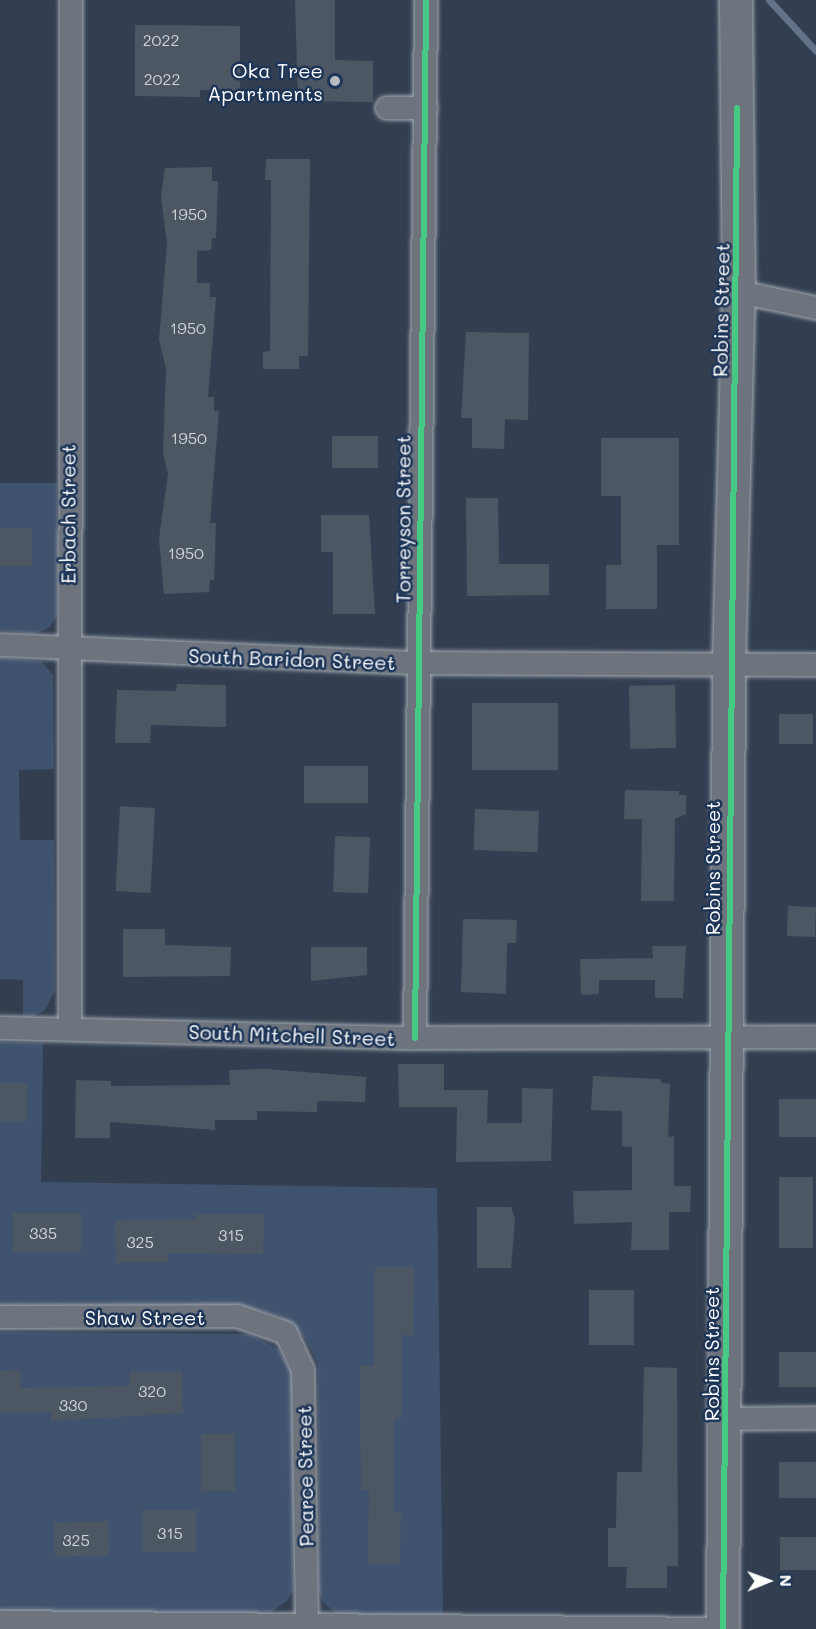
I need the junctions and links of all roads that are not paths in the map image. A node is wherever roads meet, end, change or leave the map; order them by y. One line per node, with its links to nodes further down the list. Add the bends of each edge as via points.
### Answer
1 (70, 0): 9 (street, Erbach Street)
2 (426, 0): 5 (street, Torreyson Street)
3 (736, 0): 6 (street, Robins Street)
4 (387, 108): 5 (street)
5 (426, 108): 10 (street, Torreyson Street)
6 (739, 292): 7 (street); 11 (street, Robins Street)
7 (816, 308)
8 (0, 645): 9 (street, South Baridon Street)
9 (67, 651): 10 (street, South Baridon Street); 14 (street, Erbach Street)
10 (419, 663): 11 (street, South Baridon Street); 17 (street, Torreyson Street)
11 (729, 664): 12 (street, South Baridon Street); 15 (street, Robins Street)
12 (816, 664)
13 (0, 1028): 14 (street, South Mitchell Street)
14 (70, 1029): 17 (street, South Mitchell Street)
15 (728, 1035): 16 (street, South Mitchell Street); 17 (street, South Mitchell Street); 21 (street, Robins Street)
16 (816, 1037)
17 (415, 1038)
18 (0, 1317): 19 (street, Shaw Street, via 237,1316)
19 (286, 1333): 23 (street, Pearce Street, via 303,1370)
20 (816, 1418): 21 (street)
21 (727, 1419): 25 (street, Robins Street)
22 (0, 1622): 23 (street)
23 (307, 1622): 24 (street)
24 (411, 1627): 25 (street)
25 (722, 1629)

